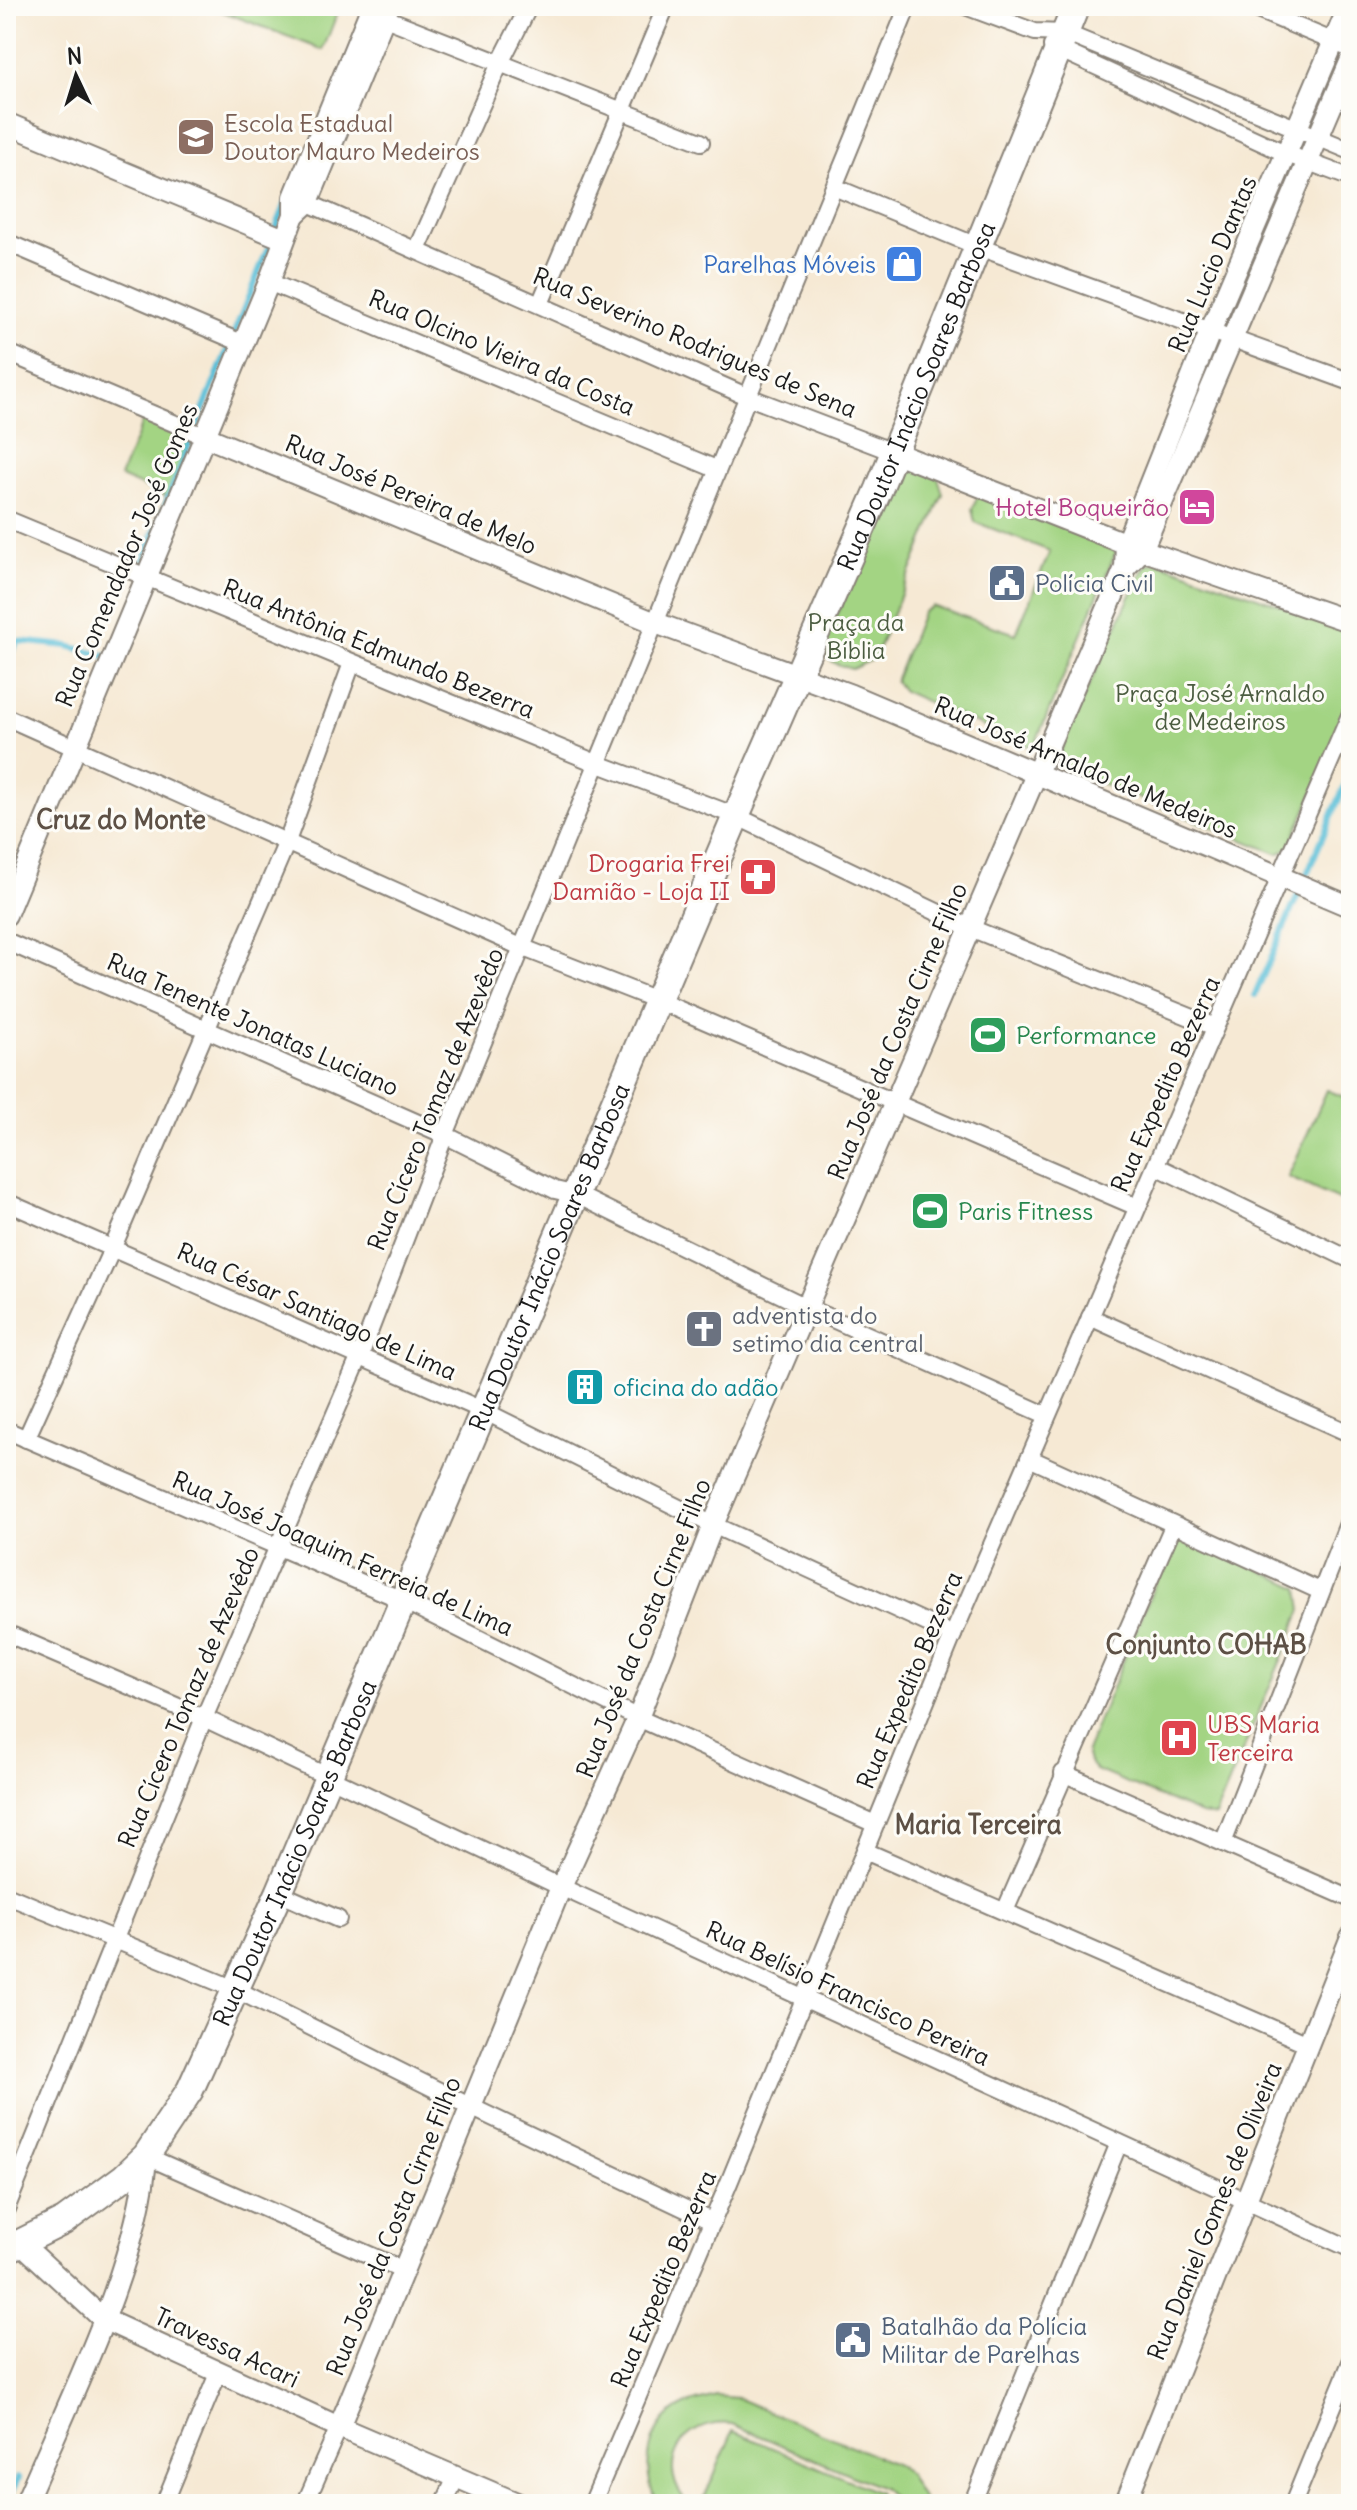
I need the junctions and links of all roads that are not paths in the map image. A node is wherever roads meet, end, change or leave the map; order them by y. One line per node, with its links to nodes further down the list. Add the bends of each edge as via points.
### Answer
1 (529, 6): 12 (street)
2 (666, 6): 13 (street)
3 (908, 6): 22 (street, Rua Cícero Tomaz de Azevêdo)
4 (965, 6): 9 (street)
5 (1076, 6): 9 (main road, Rua Doutor Inácio Soares Barbosa)
6 (1248, 6): 10 (street)
7 (1349, 6): 10 (street, Rua Lucio Dantas)
8 (379, 10): 12 (street); 23 (street, Rua Comendador José Gomes)
9 (1061, 42): 15 (street); 19 (street); 26 (main road, Rua Doutor Inácio Soares Barbosa)
10 (1342, 45): 15 (street, Rua Lucio Dantas)
11 (1351, 60): 16 (street, Rua Lucio Dantas)
12 (500, 63): 13 (street); 27 (street)
13 (621, 110): 17 (street); 29 (street)
14 (6, 123): 24 (street)
15 (1298, 129): 16 (street); 19 (street, Rua Lucio Dantas)
16 (1318, 138): 18 (street); 20 (street, Rua Lucio Dantas)
17 (701, 142)
18 (1351, 151)
19 (1287, 154): 20 (street); 30 (street, Rua Lucio Dantas)
20 (1307, 161): 21 (street); 31 (street, Rua Lucio Dantas)
21 (1351, 178)
22 (834, 187): 26 (street); 35 (street, Rua Cícero Tomaz de Azevêdo)
23 (299, 205): 24 (street, Rua Comendador José Gomes); 27 (street, Rua Severino Rodrigues de Sena)
24 (284, 239): 28 (street, Rua Comendador José Gomes)
25 (6, 242): 32 (street)
26 (979, 247): 30 (street); 37 (main road, Rua Doutor Inácio Soares Barbosa)
27 (417, 250): 29 (street, Rua Severino Rodrigues de Sena)
28 (269, 282): 32 (street, Rua Comendador José Gomes); 38 (street, Rua Olcino Vieira da Costa)
29 (540, 304): 35 (street, Rua Severino Rodrigues de Sena)
30 (1210, 332): 31 (street); 40 (street, Rua Lucio Dantas)
31 (1232, 340): 34 (street); 40 (street, Rua Lucio Dantas)
32 (244, 344): 36 (street, Rua Comendador José Gomes)
33 (6, 352): 36 (street, Rua José Pereira de Melo)
34 (1351, 382)
35 (746, 396): 37 (street, Rua Severino Rodrigues de Sena); 38 (street, Rua Cícero Tomaz de Azevêdo)
36 (204, 436): 41 (street, Rua Comendador José Gomes); 42 (street, Rua José Pereira de Melo)
37 (893, 452): 40 (street, Rua Severino Rodrigues de Sena); 45 (main road, Rua Doutor Inácio Soares Barbosa)
38 (716, 469): 42 (street, Rua Cícero Tomaz de Azevêdo)
39 (7, 521): 41 (street, Rua Antônia Edmundo Bezerra)
40 (1134, 547): 43 (street, Rua Severino Rodrigues de Sena); 50 (street, Rua José da Costa Cirne Filho)
41 (146, 577): 44 (street, Rua Antônia Edmundo Bezerra); 48 (street, Rua Comendador José Gomes)
42 (653, 622): 45 (street, Rua José Pereira de Melo); 49 (street, Rua Cícero Tomaz de Azevêdo)
43 (1351, 622)
44 (352, 663): 49 (street, Rua Antônia Edmundo Bezerra); 52 (street)
45 (799, 676): 50 (street, Rua José Arnaldo de Medeiros); 51 (main road, Rua Doutor Inácio Soares Barbosa)
46 (1351, 713): 53 (street, Rua Expedito Bezerra)
47 (6, 717): 48 (street)
48 (73, 747): 52 (street); 55 (street, Rua Comendador José Gomes)
49 (596, 763): 51 (street, Rua Antônia Edmundo Bezerra); 58 (street, Rua Cícero Tomaz de Azevêdo)
50 (1036, 774): 53 (street, Rua José Arnaldo de Medeiros); 56 (street, Rua José da Costa Cirne Filho)
51 (736, 816): 56 (street, Rua Antônia Edmundo Bezerra); 59 (main road, Rua Doutor Inácio Soares Barbosa)
52 (286, 844): 58 (street); 60 (street)
53 (1282, 879): 54 (street, Rua José Arnaldo de Medeiros); 61 (street, Rua Expedito Bezerra)
54 (1351, 907)
55 (6, 915)
56 (968, 927): 61 (street, Rua Antônia Edmundo Bezerra); 62 (street, Rua José da Costa Cirne Filho)
57 (6, 941): 60 (street, Rua Tenente Jonatas Luciano)
58 (521, 947): 59 (street); 63 (street, Rua Cícero Tomaz de Azevêdo)
59 (659, 1001): 62 (street); 65 (main road, Rua Doutor Inácio Soares Barbosa)
60 (205, 1027): 63 (street, Rua Tenente Jonatas Luciano); 68 (street)
61 (1215, 1027): 64 (street, Rua Expedito Bezerra)
62 (894, 1103): 67 (street); 70 (street, Rua José da Costa Cirne Filho)
63 (445, 1135): 65 (street, Rua Tenente Jonatas Luciano, via 555,1190); 72 (street, Rua Cícero Tomaz de Azevêdo)
64 (1156, 1166): 67 (street, Rua Expedito Bezerra); 69 (street)
65 (577, 1195): 70 (street, Rua Tenente Jonatas Luciano); 73 (main road, Rua Doutor Inácio Soares Barbosa)
66 (6, 1202): 68 (street, Rua César Santiago de Lima)
67 (1137, 1207): 71 (street, Rua Expedito Bezerra)
68 (113, 1247): 72 (street, Rua César Santiago de Lima); 77 (street)
69 (1349, 1254)
70 (808, 1308): 74 (street, Rua Tenente Jonatas Luciano); 80 (street, Rua José da Costa Cirne Filho)
71 (1090, 1317): 74 (street, Rua Expedito Bezerra); 76 (street)
72 (360, 1356): 73 (street, Rua César Santiago de Lima); 82 (street, Rua Cícero Tomaz de Azevêdo)
73 (482, 1410): 80 (street, Rua César Santiago de Lima); 84 (main road, Rua Doutor Inácio Soares Barbosa)
74 (1046, 1415): 78 (street, Rua Expedito Bezerra)
75 (6, 1430): 77 (street, Rua José Joaquim Ferreia de Lima)
76 (1351, 1434)
77 (26, 1439): 82 (street, Rua José Joaquim Ferreia de Lima)
78 (1029, 1458): 81 (street); 86 (street, Rua Expedito Bezerra)
79 (1351, 1516): 83 (street)
80 (713, 1525): 86 (street, Rua César Santiago de Lima); 88 (street, Rua José da Costa Cirne Filho)
81 (1173, 1526): 83 (street); 89 (street)
82 (278, 1548): 84 (street, Rua José Joaquim Ferreia de Lima); 87 (street, Rua Cícero Tomaz de Azevêdo)
83 (1320, 1591): 92 (street)
84 (402, 1600): 88 (street, Rua José Joaquim Ferreia de Lima); 90 (main road, Rua Doutor Inácio Soares Barbosa)
85 (6, 1633): 87 (street, Rua Belísio Francisco Pereira)
86 (953, 1635): 91 (street, Rua Expedito Bezerra)
87 (204, 1718): 90 (street, Rua Belísio Francisco Pereira); 100 (street, Rua Cícero Tomaz de Azevêdo)
88 (638, 1718): 91 (street, Rua José Joaquim Ferreia de Lima); 94 (street, Rua José da Costa Cirne Filho)
89 (1063, 1773): 92 (street); 98 (street)
90 (328, 1776): 94 (street, Rua Belísio Francisco Pereira); 95 (main road, Rua Doutor Inácio Soares Barbosa)
91 (875, 1824): 93 (street, Rua Expedito Bezerra)
92 (1223, 1843): 97 (street)
93 (865, 1851): 98 (street); 103 (street, Rua Expedito Bezerra)
94 (561, 1887): 103 (street, Rua Belísio Francisco Pereira); 105 (street, Rua José da Costa Cirne Filho)
95 (279, 1893): 99 (street); 102 (main road, Rua Doutor Inácio Soares Barbosa)
96 (6, 1895): 100 (street)
97 (1351, 1899)
98 (1005, 1911): 104 (street)
99 (338, 1919)
100 (114, 1937): 102 (street); 109 (street, Rua Cícero Tomaz de Azevêdo)
101 (1351, 1937): 104 (street, Rua Daniel Gomes de Oliveira)
102 (237, 1990): 105 (street); 107 (main road, Rua Doutor Inácio Soares Barbosa, via 190,2090)
103 (801, 1998): 106 (street, Rua Belísio Francisco Pereira); 110 (street, Rua Expedito Bezerra)
104 (1308, 2044): 108 (street, Rua Daniel Gomes de Oliveira)
105 (471, 2107): 110 (street); 113 (street, Rua José da Costa Cirne Filho)
106 (1119, 2143): 108 (street, Rua Belísio Francisco Pereira); 125 (street)
107 (146, 2156): 111 (main road, via 96,2200); 113 (street); 114 (street, Rua Doutor Inácio Soares Barbosa, via 139,2211)
108 (1245, 2203): 112 (street, Rua Belísio Francisco Pereira); 126 (street, Rua Daniel Gomes de Oliveira)
109 (6, 2209)
110 (713, 2222): 124 (street, Rua Expedito Bezerra)
111 (14, 2247): 114 (street, Travessa Acari)
112 (1351, 2249)
113 (401, 2269): 117 (street, Rua José da Costa Cirne Filho)
114 (103, 2319): 116 (street, Travessa Acari); 119 (street, Rua Doutor Inácio Soares Barbosa)
115 (1351, 2362): 127 (street)
116 (219, 2371): 117 (street, Travessa Acari); 120 (street)
117 (339, 2427): 118 (street, Travessa Acari); 121 (street, Rua José da Costa Cirne Filho)
118 (456, 2477): 122 (street); 123 (street, Travessa Acari)
119 (25, 2504)
120 (164, 2504)
121 (305, 2504)
122 (444, 2504)
123 (519, 2504)
124 (592, 2504)
125 (972, 2504)
126 (1125, 2504)
127 (1293, 2504)

